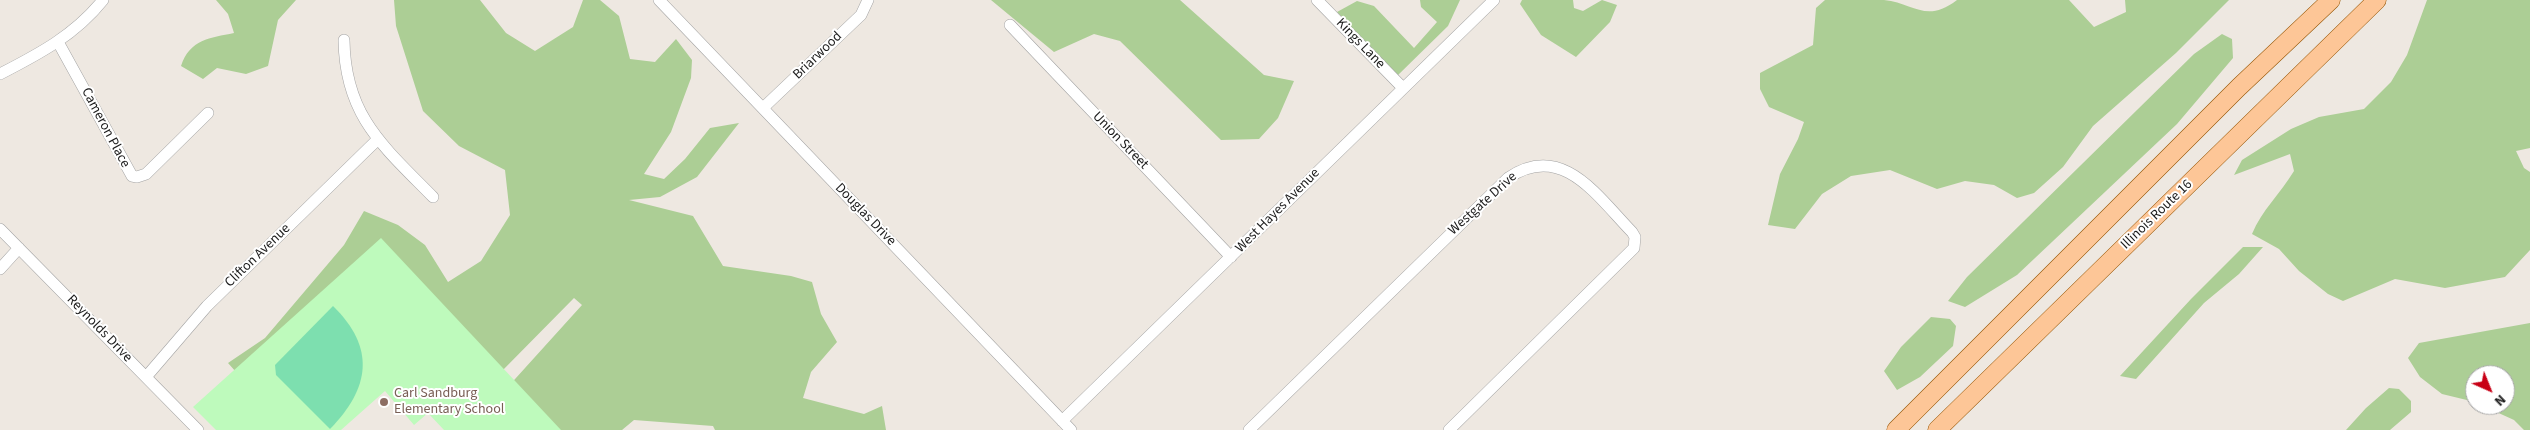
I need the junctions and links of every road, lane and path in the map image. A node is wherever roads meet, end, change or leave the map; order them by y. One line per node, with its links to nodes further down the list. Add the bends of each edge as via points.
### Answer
1 (103, 0): 10 (street, via 78,27)
2 (659, 0): 13 (street, Douglas Drive)
3 (868, 0): 13 (street, Briarwood, via 861,14)
4 (1318, 0): 12 (street, Kings Lane)
5 (1494, 0): 12 (street, West Hayes Avenue)
6 (2331, 0): 27 (main road, via 2239,87)
7 (2377, 0): 28 (main road, Illinois Route 16)
8 (1010, 25): 19 (street, Union Street)
9 (344, 40): 15 (street, via 349,86 362,117)
10 (58, 42): 11 (street); 14 (street, Cameron Place, via 132,176 137,178 146,174)
11 (0, 74)
12 (1403, 88): 19 (street, West Hayes Avenue)
13 (763, 108): 22 (street, Douglas Drive)
14 (208, 113)
15 (377, 140): 16 (street); 21 (street, Clifton Avenue, via 207,306)
16 (433, 197)
17 (0, 229): 18 (street, Reynolds Drive)
18 (19, 248): 20 (street); 21 (street, Reynolds Drive)
19 (1231, 257): 22 (street, West Hayes Avenue)
20 (0, 269)
21 (146, 377): 23 (street, Reynolds Drive)
22 (1062, 421): 25 (street, Douglas Drive)
23 (193, 428)
24 (1257, 428): 26 (street, Westgate Drive, via 1508,178 1518,171 1540,165 1564,169 1584,182 1632,232 1634,248)
25 (1071, 430)
26 (1449, 430)
27 (1896, 430)
28 (1937, 430)

